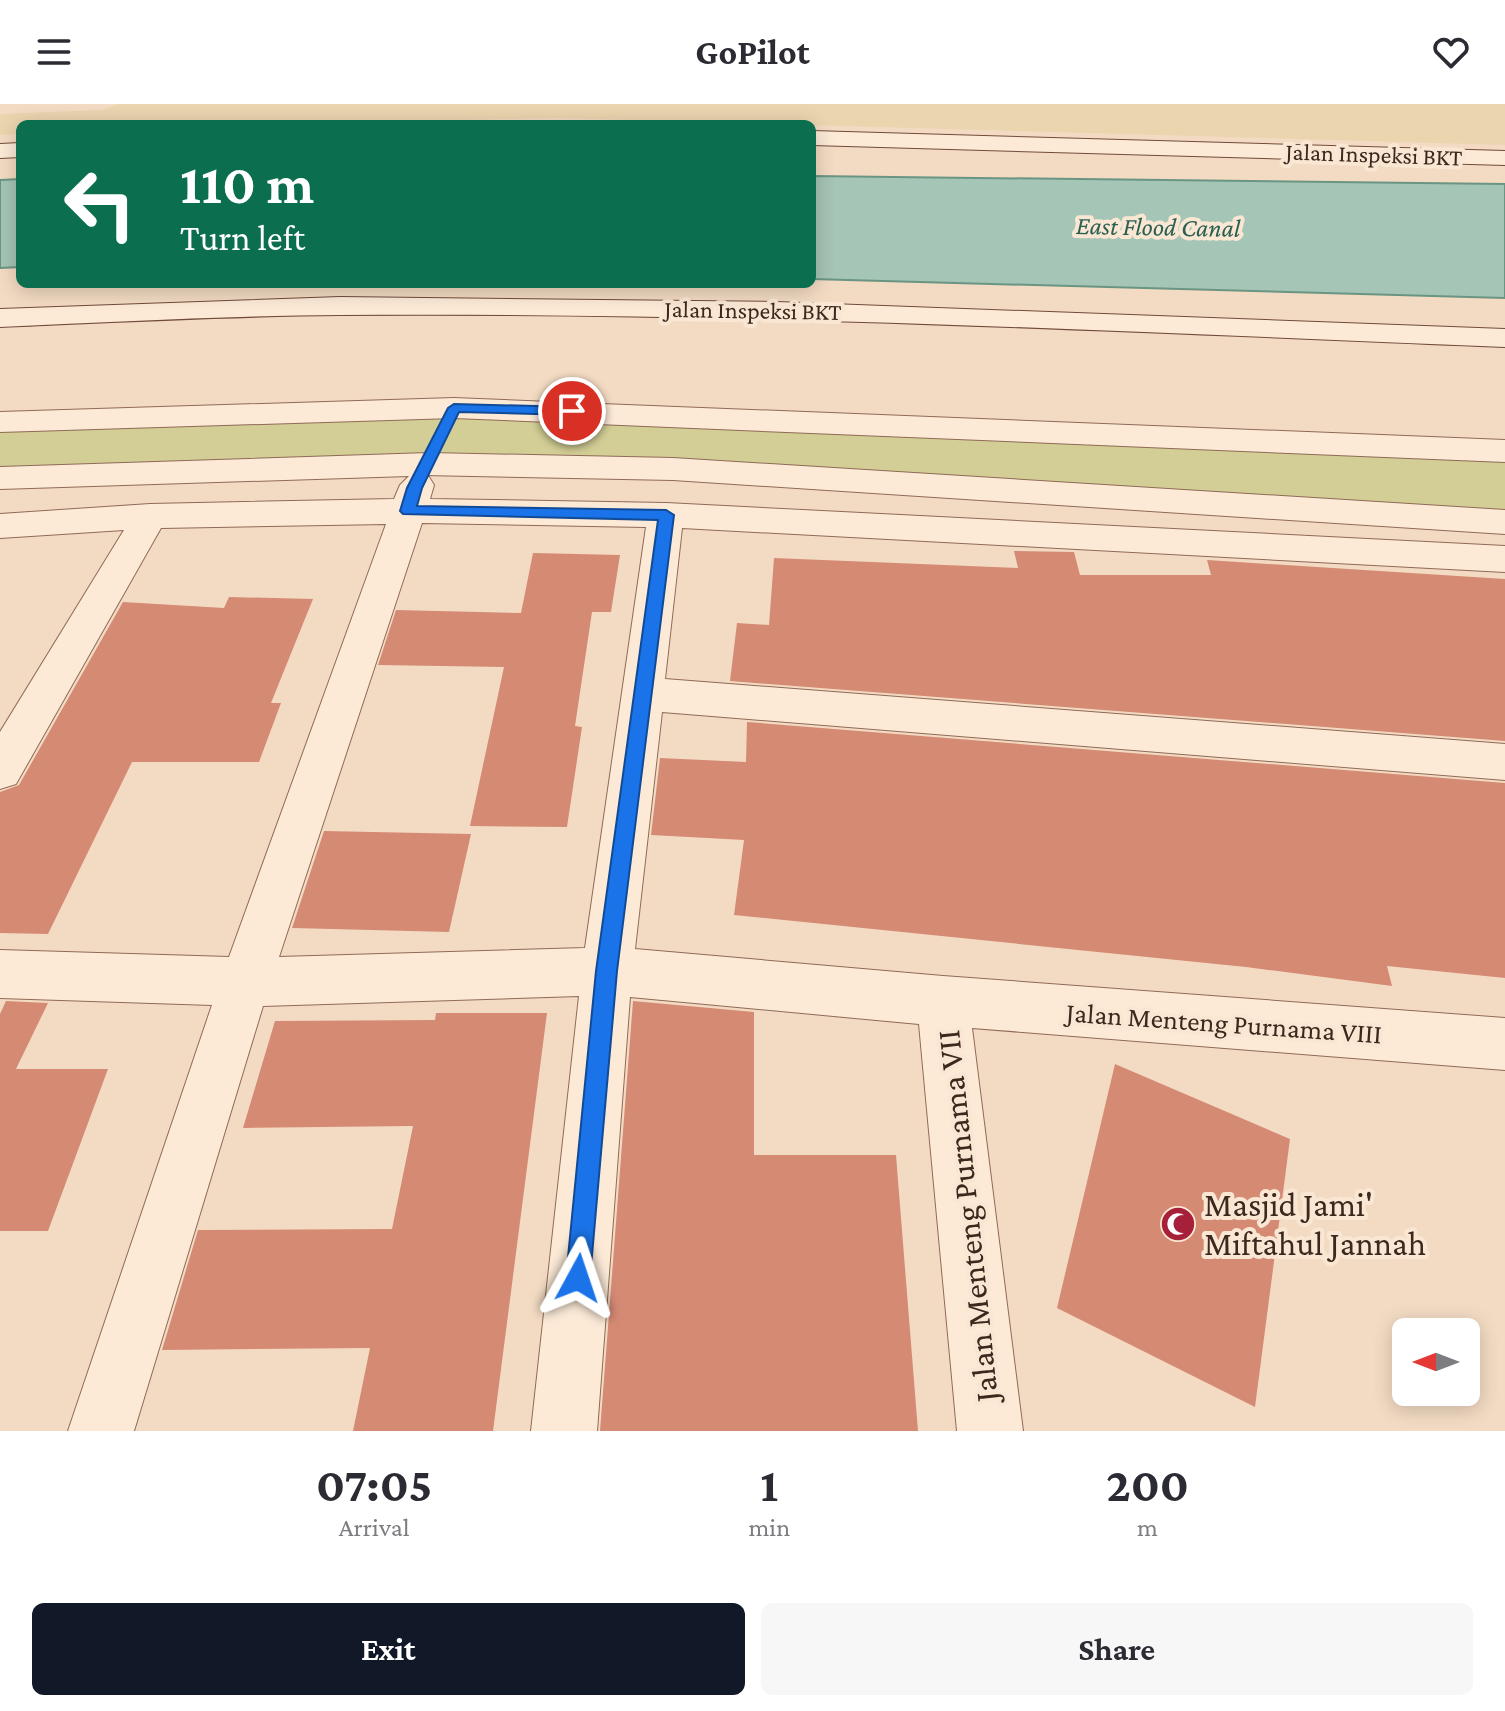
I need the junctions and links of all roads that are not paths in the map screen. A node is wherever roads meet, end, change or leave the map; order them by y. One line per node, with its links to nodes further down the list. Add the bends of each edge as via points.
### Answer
1 (816, 138): 2 (street, Jalan Inspeksi BKT)
2 (1505, 158)
3 (0, 318): 4 (street, Jalan Inspeksi BKT, via 338,306 533,306 821,311)
4 (1505, 338)
5 (454, 408): 6 (street); 7 (street); 8 (street)
6 (0, 422)
7 (1505, 451)
8 (429, 464): 9 (street); 10 (street); 13 (street, via 673,469)
9 (0, 478)
10 (408, 511): 11 (street); 12 (street); 22 (street)
11 (666, 515): 15 (street); 16 (street)
12 (150, 516): 14 (street); 17 (street)
13 (1505, 522)
14 (0, 526)
15 (1505, 559)
16 (643, 694): 18 (street); 20 (street)
17 (12, 730): 19 (street)
18 (1505, 762)
19 (0, 771)
20 (607, 971): 22 (street, Jalan Menteng Purnama VIII); 23 (street, Jalan Menteng Purnama VIII); 26 (street)
21 (0, 974): 22 (street, Jalan Menteng Purnama VIII)
22 (245, 982): 25 (street)
23 (943, 1001): 24 (street, Jalan Menteng Purnama VIII); 27 (street, Jalan Menteng Purnama VII)
24 (1505, 1044)
25 (101, 1431)
26 (564, 1431)
27 (990, 1431)

